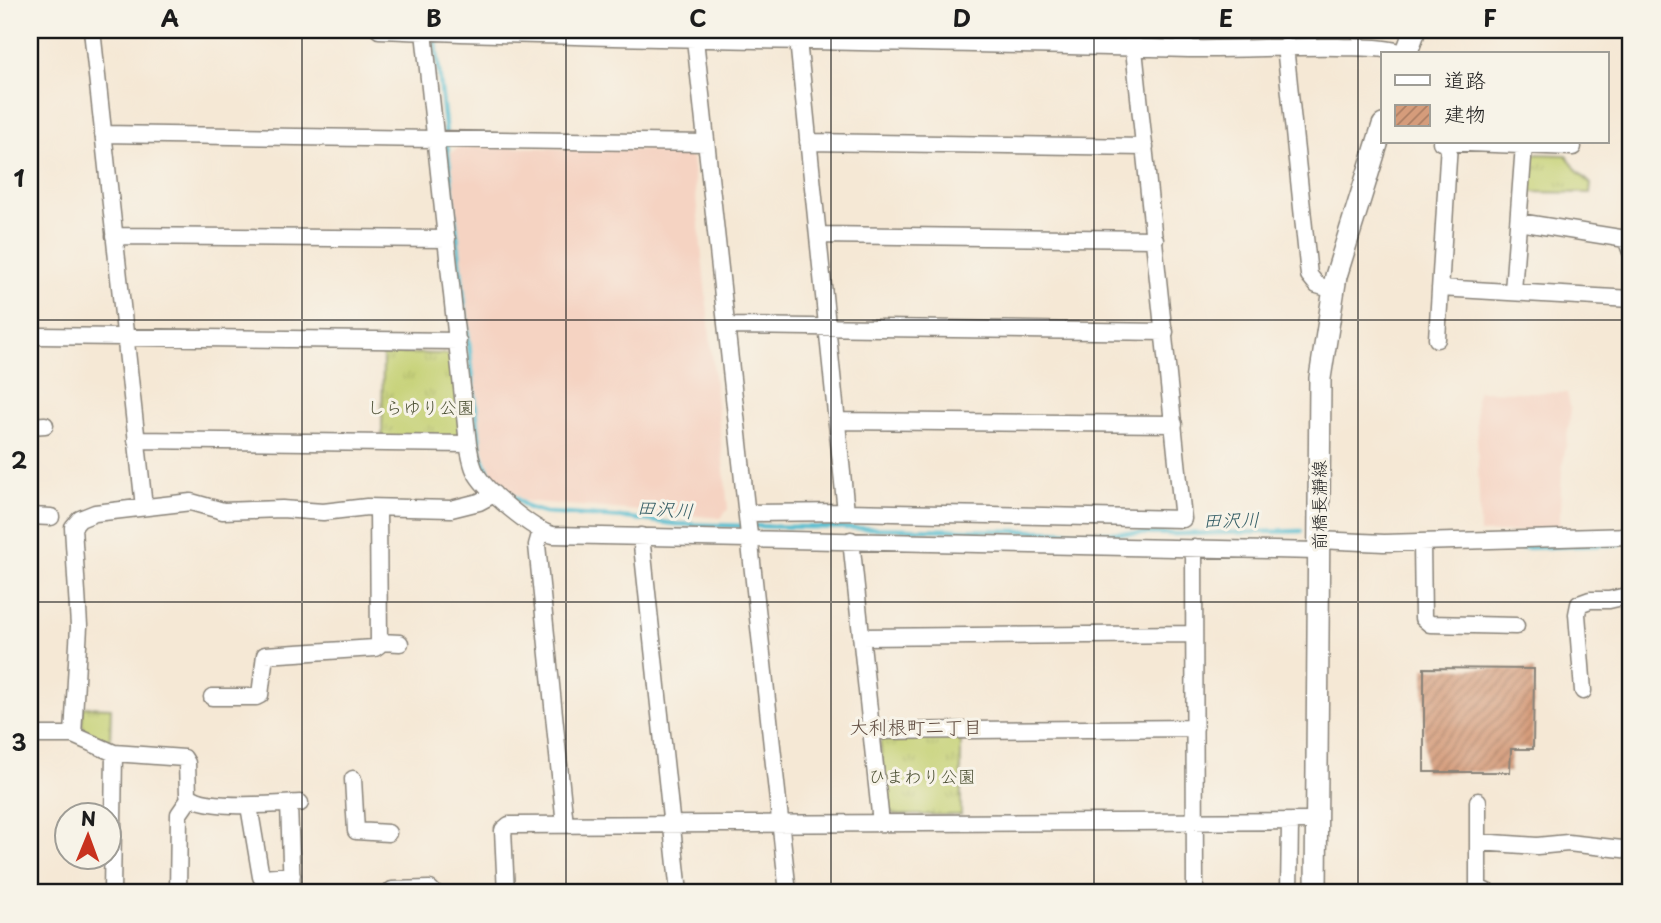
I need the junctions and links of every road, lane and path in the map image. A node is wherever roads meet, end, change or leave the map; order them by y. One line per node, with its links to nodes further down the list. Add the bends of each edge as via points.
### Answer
1 (92, 30): 14 (street)
2 (379, 30): 5 (street)
3 (1132, 30): 10 (street)
4 (1415, 30): 12 (main road)
5 (424, 32): 6 (street); 15 (street)
6 (593, 34): 7 (street)
7 (695, 34): 8 (street); 17 (street)
8 (797, 36): 10 (street); 16 (street)
9 (1285, 46): 10 (street); 11 (street); 30 (street, via 1309,275 1317,285)
10 (1134, 47): 21 (street)
11 (1398, 52)
12 (1407, 52)
13 (1381, 131): 30 (main road, 前橋長瀞線)
14 (103, 134): 15 (street); 25 (street)
15 (436, 139): 17 (street); 26 (street)
16 (808, 142): 21 (street); 24 (street)
17 (706, 143): 33 (street)
18 (1445, 144): 29 (street)
19 (1498, 144): 20 (street)
20 (1524, 145): 22 (street); 23 (street)
21 (1145, 147): 27 (street)
22 (1573, 147)
23 (1519, 222): 28 (street, via 1626,239); 31 (street)
24 (818, 235): 27 (street); 34 (street)
25 (114, 236): 26 (street); 37 (street)
26 (447, 239): 39 (street)
27 (1155, 239): 35 (street)
28 (1631, 252)
29 (1440, 288): 31 (street); 38 (street)
30 (1334, 290): 59 (main road, 前橋長瀞線, via 1320,377)
31 (1513, 291): 32 (street)
32 (1631, 299)
33 (727, 326): 34 (street); 48 (street)
34 (827, 326): 35 (street); 40 (street)
35 (1165, 332): 41 (street)
36 (40, 336): 37 (street)
37 (125, 337): 39 (street); 42 (street)
38 (1437, 339)
39 (458, 341): 43 (street)
40 (838, 421): 41 (street); 47 (street)
41 (1174, 424): 50 (street, via 1183,519)
42 (136, 440): 43 (street); 45 (street)
43 (468, 444): 44 (street, via 476,474)
44 (494, 494): 46 (street, via 451,509); 52 (street)
45 (144, 507): 46 (street, via 191,502 223,511); 71 (street, via 95,513 73,527 79,626)
46 (378, 508): 65 (street)
47 (846, 512): 48 (street); 50 (street)
48 (747, 513): 55 (street)
49 (30, 516): 51 (street)
50 (1017, 516): 58 (street)
51 (51, 517)
52 (541, 531): 53 (street); 84 (street, via 537,545)
53 (641, 536): 55 (street); 82 (street)
54 (1631, 536): 57 (street)
55 (749, 538): 56 (street); 83 (street)
56 (851, 540): 58 (street); 64 (street)
57 (1422, 542): 59 (street); 62 (street, via 1423,618 1430,624)
58 (1016, 544): 60 (street)
59 (1317, 545): 60 (street); 78 (main road, 前橋長瀞線)
60 (1194, 548): 63 (street)
61 (1631, 595): 67 (street, via 1579,604)
62 (1516, 626)
63 (1194, 634): 64 (street); 69 (street)
64 (861, 637): 70 (street)
65 (380, 642): 66 (street); 68 (street, via 374,648 265,655 260,695)
66 (400, 643)
67 (1583, 691)
68 (212, 697)
69 (1195, 728): 70 (street); 79 (street)
70 (872, 731): 81 (street)
71 (73, 734): 72 (street); 73 (street)
72 (30, 735)
73 (114, 753): 75 (street, via 184,758); 89 (street)
74 (353, 779): 85 (street, via 356,831)
75 (191, 798): 77 (street); 90 (street, via 179,814)
76 (1478, 801): 86 (street)
77 (249, 806): 77 (street, via 295,804 292,883 261,877)
78 (1316, 821): 80 (street); 97 (main road, 前橋長瀞線)
79 (1196, 822): 80 (street); 81 (street); 95 (street)
80 (1290, 822): 96 (street)
81 (880, 823): 83 (street)
82 (672, 824): 83 (street); 84 (street); 93 (street)
83 (780, 824): 94 (street)
84 (565, 825): 92 (street, via 505,826)
85 (388, 833)
86 (1478, 842): 87 (street, via 1568,843); 98 (street, via 1478,888)
87 (1631, 850)
88 (392, 890): 91 (street, via 430,889)
89 (112, 893)
90 (178, 893)
91 (434, 893)
92 (506, 893)
93 (680, 893)
94 (788, 893)
95 (1195, 893)
96 (1290, 893)
97 (1316, 893)
98 (1489, 893)

